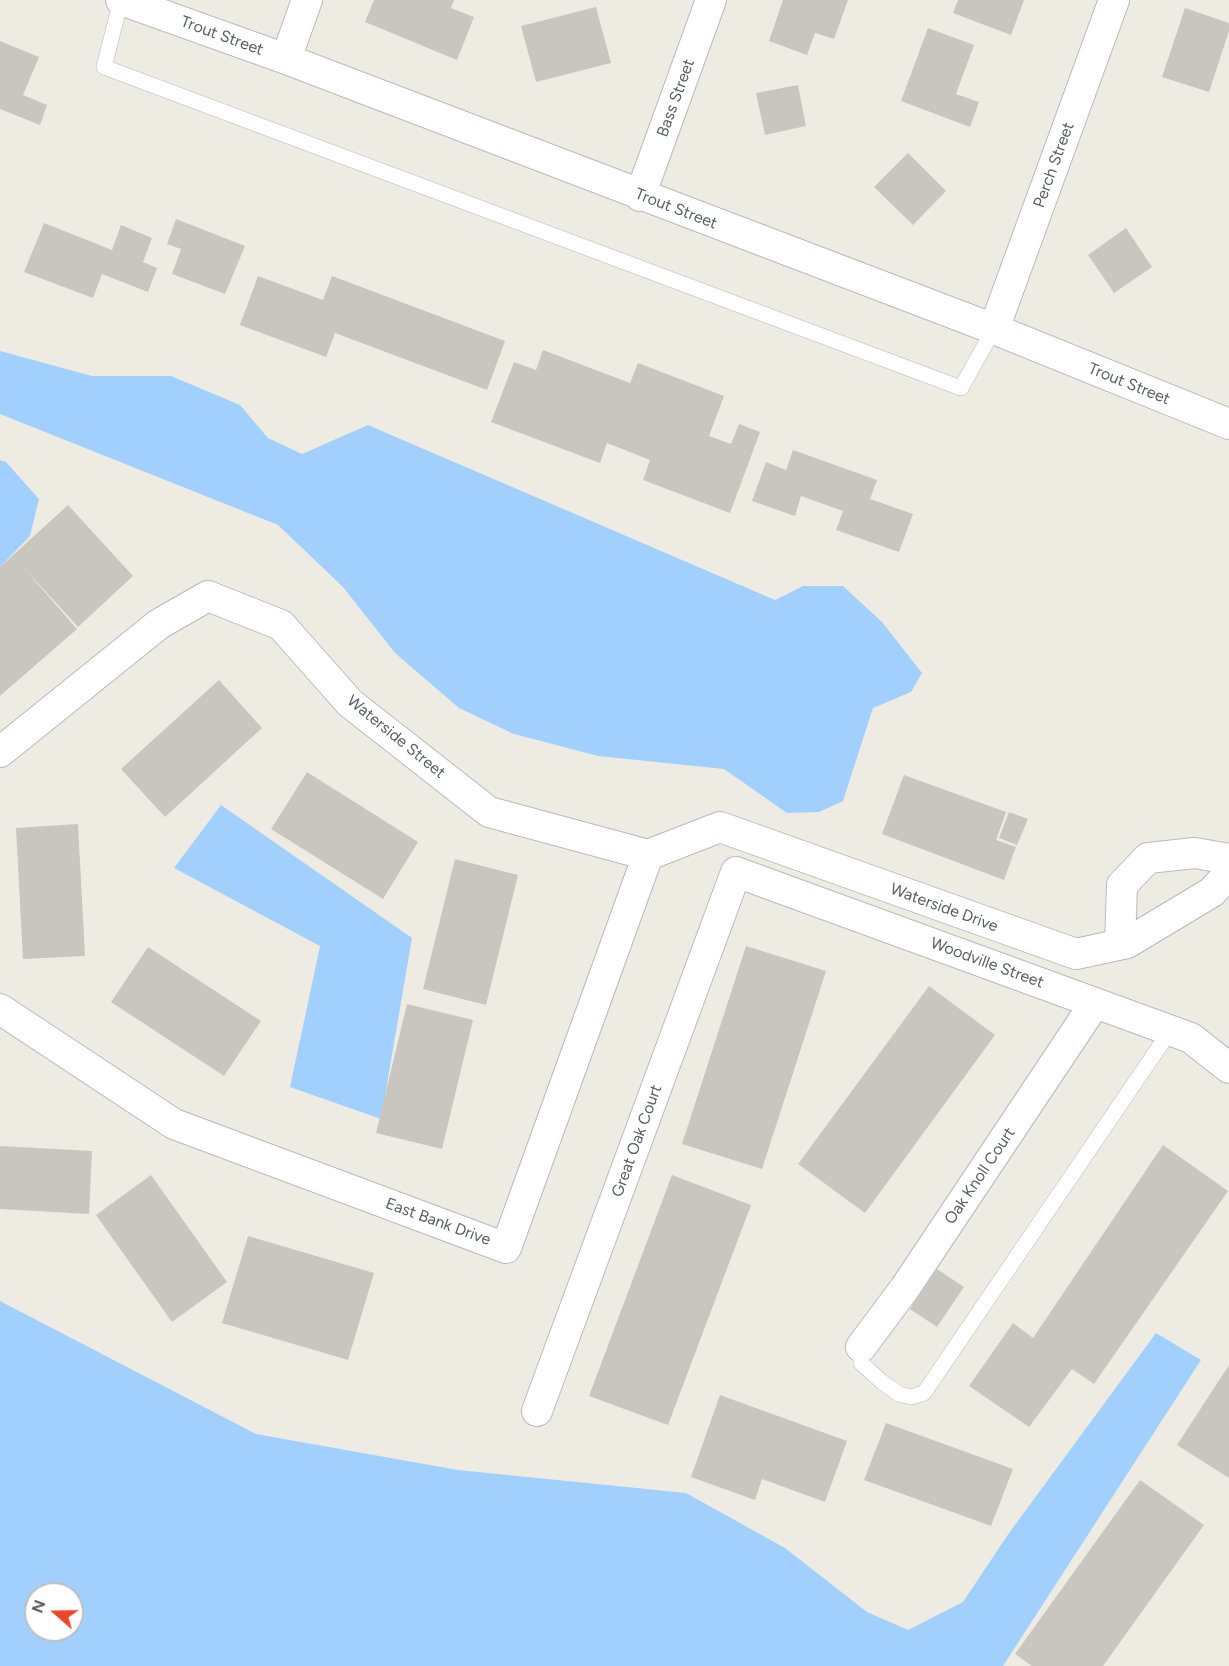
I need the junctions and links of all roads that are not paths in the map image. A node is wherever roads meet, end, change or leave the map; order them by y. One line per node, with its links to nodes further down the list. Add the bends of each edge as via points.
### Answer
1 (121, 0): 5 (street, Trout Street); 7 (lane, via 104,68 961,388)
2 (307, 0): 5 (street)
3 (711, 0): 6 (street, Bass Street)
4 (1114, 0): 7 (street, Perch Street)
5 (286, 59): 6 (street, Trout Street)
6 (640, 196): 7 (street, Trout Street)
7 (994, 329): 8 (street, Trout Street)
8 (1229, 424)
9 (0, 752): 10 (street, Waterside Street, via 159,624 208,596 281,625 350,703 489,812)
10 (648, 855): 14 (street, Waterside Drive, via 720,827 1076,954); 16 (street, East Bank Drive, via 506,1248 174,1124)
11 (1229, 859): 14 (street, via 1195,853 1148,858 1122,885)
12 (736, 872): 15 (street, Woodville Street); 20 (street, Great Oak Court)
13 (1229, 873): 14 (street, Waterside Drive, via 1212,892 1167,921)
14 (1119, 944)
15 (1095, 1003): 17 (street, Woodville Street); 19 (street, Oak Knoll Court, via 905,1288)
16 (0, 1009)
17 (1170, 1030): 18 (street, Woodville Street, via 1191,1038); 19 (lane, via 924,1393 911,1397 899,1394 882,1382 861,1363)
18 (1227, 1062)
19 (861, 1347)
20 (537, 1411)

